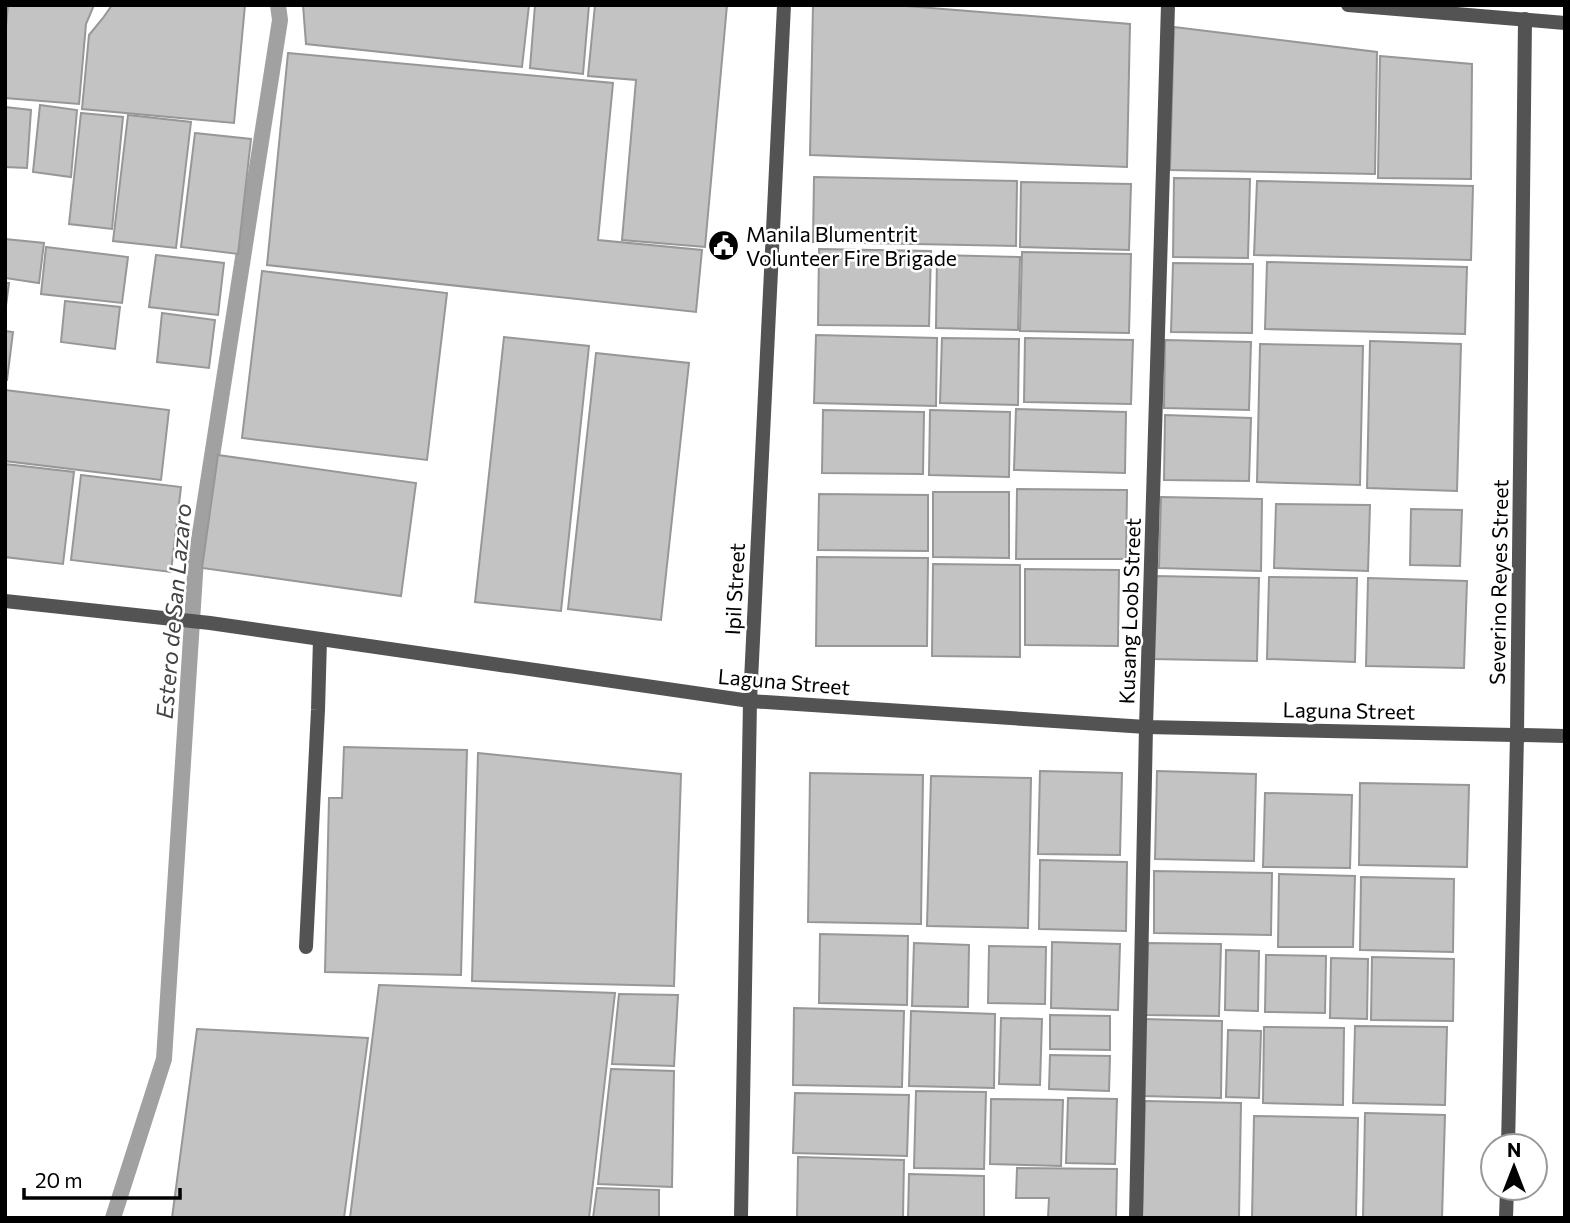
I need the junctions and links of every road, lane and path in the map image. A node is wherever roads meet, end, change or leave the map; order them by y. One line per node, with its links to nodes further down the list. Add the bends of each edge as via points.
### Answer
1 (784, 5): 8 (street, Ipil Street)
2 (1168, 5): 9 (street, Kusang Loob Street)
3 (1348, 5): 4 (street)
4 (1525, 19): 5 (street); 10 (street, Severino Reyes Street)
5 (1565, 23)
6 (5, 601): 7 (street, Laguna Street)
7 (320, 639): 8 (street, Laguna Street); 12 (street)
8 (750, 701): 9 (street, Laguna Street); 14 (street, Ipil Street)
9 (1146, 727): 10 (street, Laguna Street); 15 (street, Kusang Loob Street)
10 (1517, 735): 11 (street, Laguna Street); 13 (street, Severino Reyes Street)
11 (1565, 736)
12 (306, 947)
13 (1508, 1132)
14 (741, 1218)
15 (1136, 1218)

